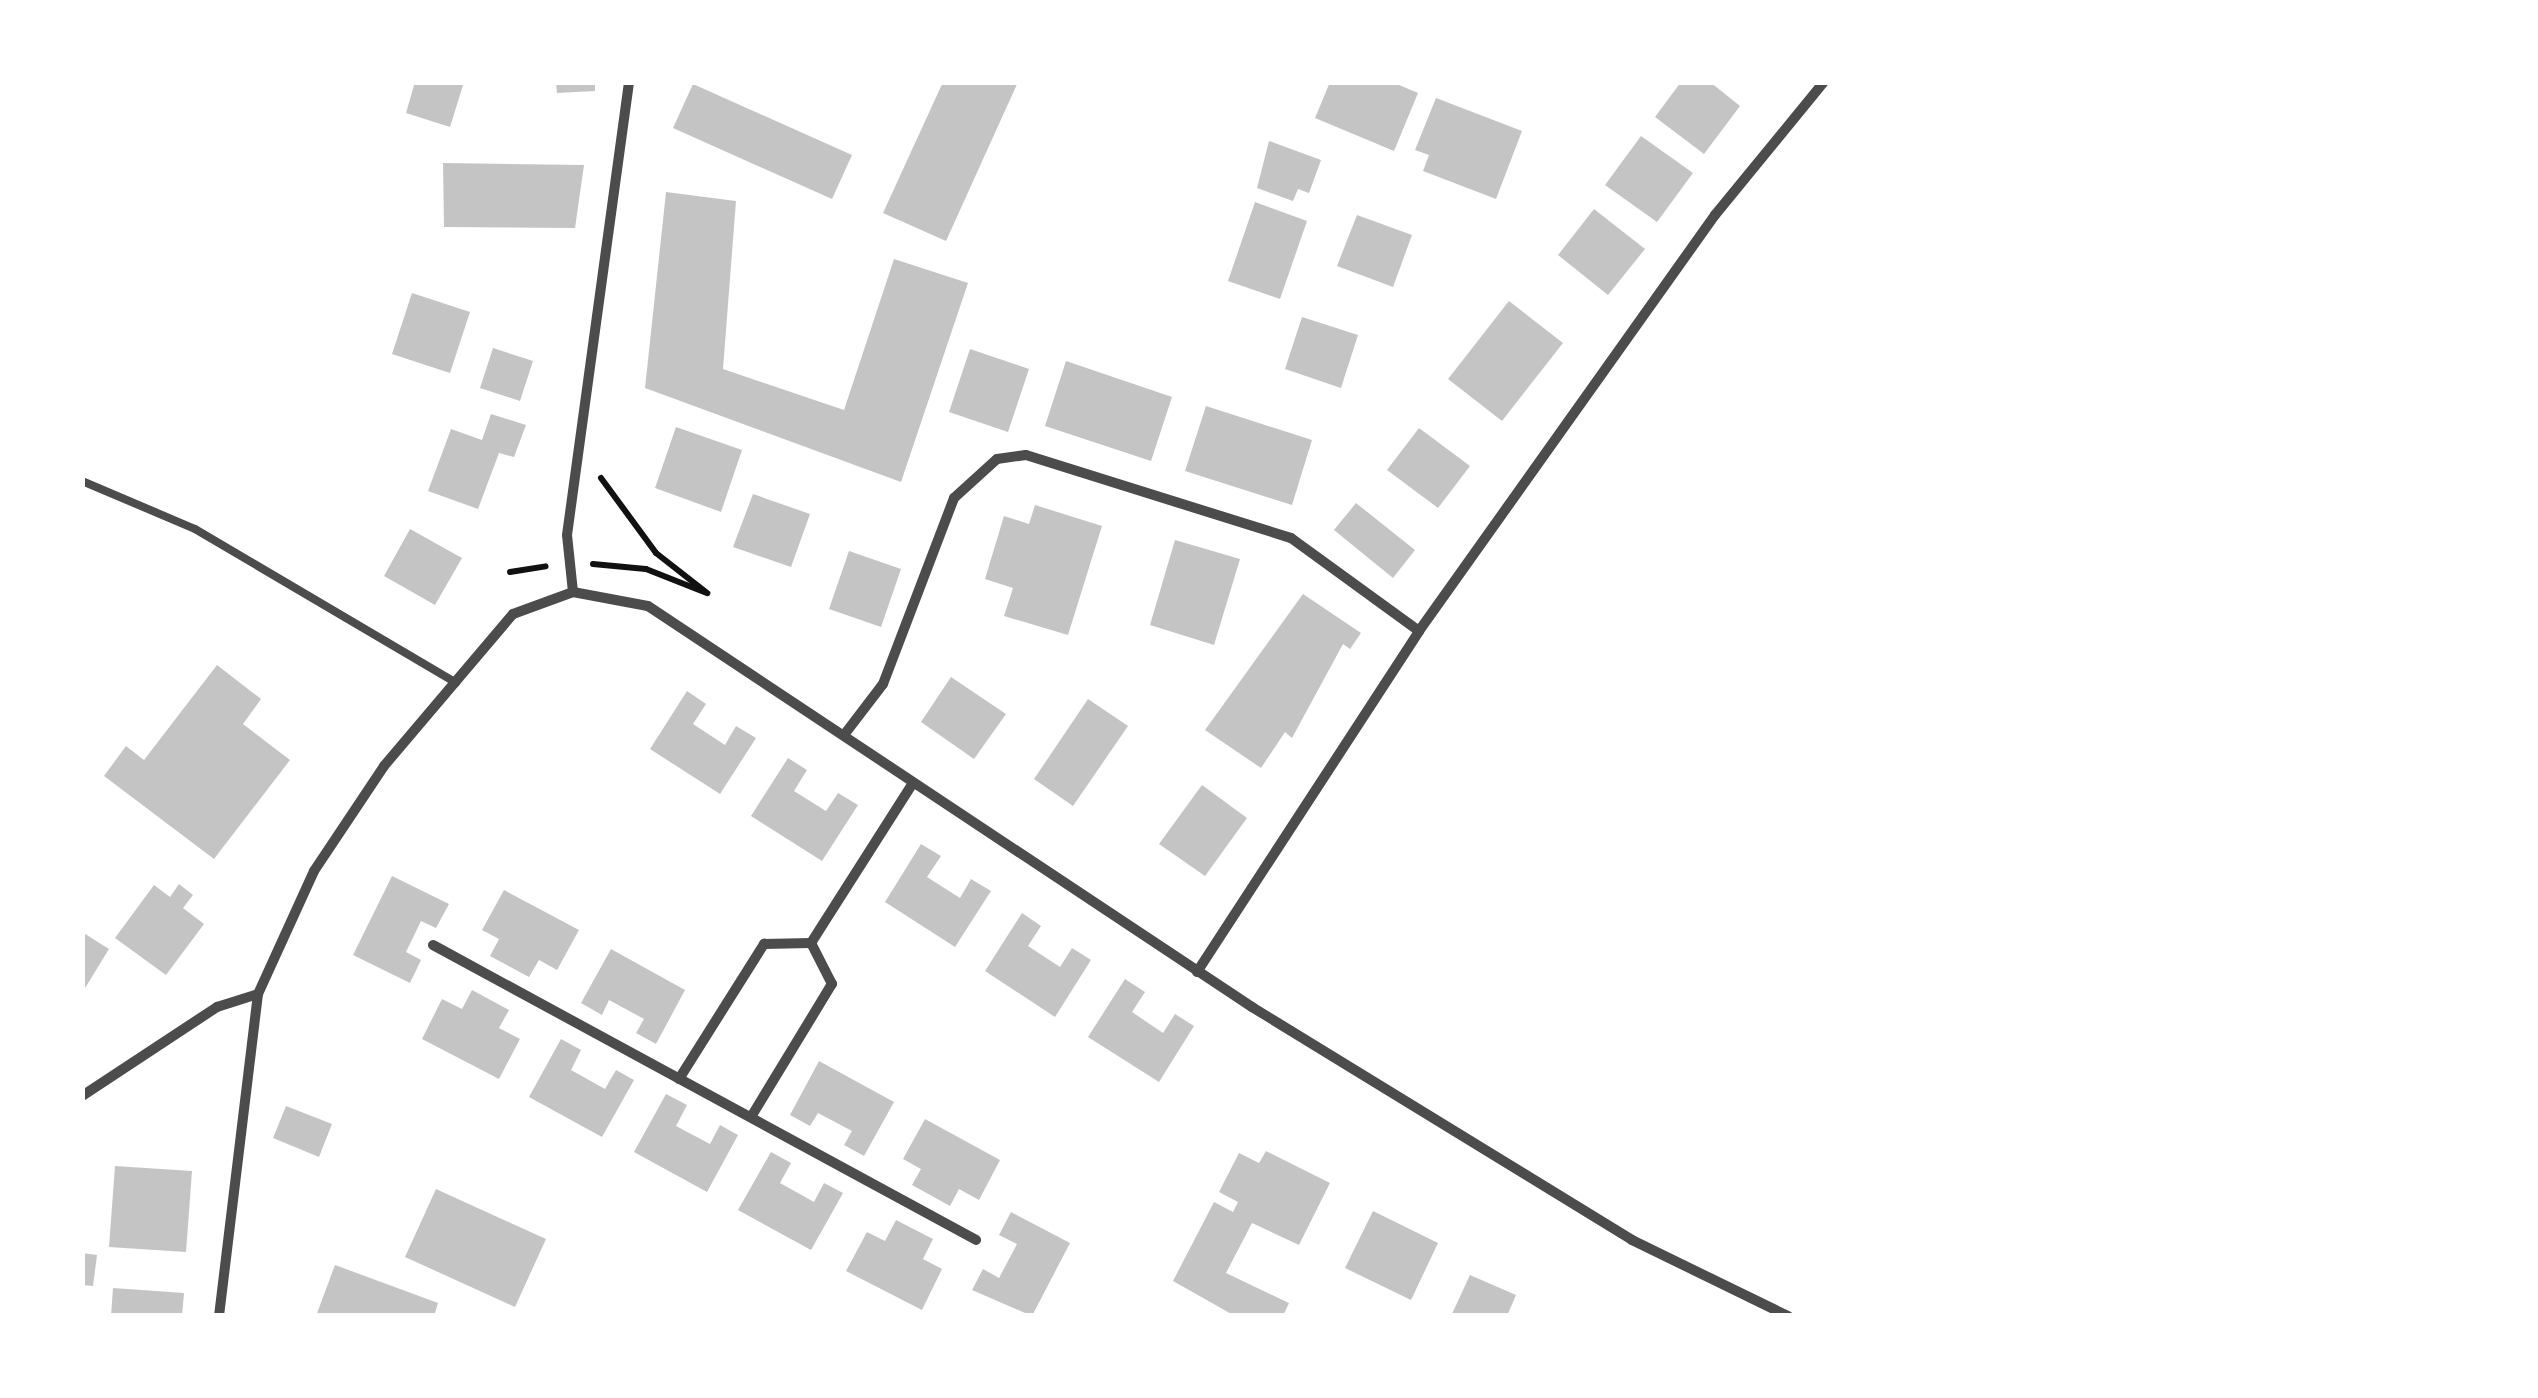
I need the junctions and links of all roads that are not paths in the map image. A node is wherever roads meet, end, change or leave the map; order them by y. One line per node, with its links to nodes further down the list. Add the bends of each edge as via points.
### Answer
1 (629, 82): 4 (street, via 569,562)
2 (1824, 82): 5 (street, via 1715,215)
3 (82, 481): 6 (lane, via 195,529)
4 (573, 592): 6 (street, via 513,614); 7 (street, via 648,606)
5 (1419, 631): 7 (street, via 1291,538 1026,455 998,459 954,498 884,684); 11 (street)
6 (456, 683): 12 (street, via 384,766 314,870)
7 (844, 735): 8 (street)
8 (913, 783): 9 (street); 11 (street)
9 (812, 944): 13 (street, via 764,944); 15 (street, via 832,984)
10 (433, 945): 13 (street)
11 (1198, 972): 18 (street, via 1632,1240)
12 (258, 994): 14 (street, via 217,1007); 17 (street)
13 (679, 1079): 15 (street)
14 (82, 1096)
15 (751, 1118): 16 (street)
16 (976, 1240)
17 (219, 1316)
18 (1788, 1316)

